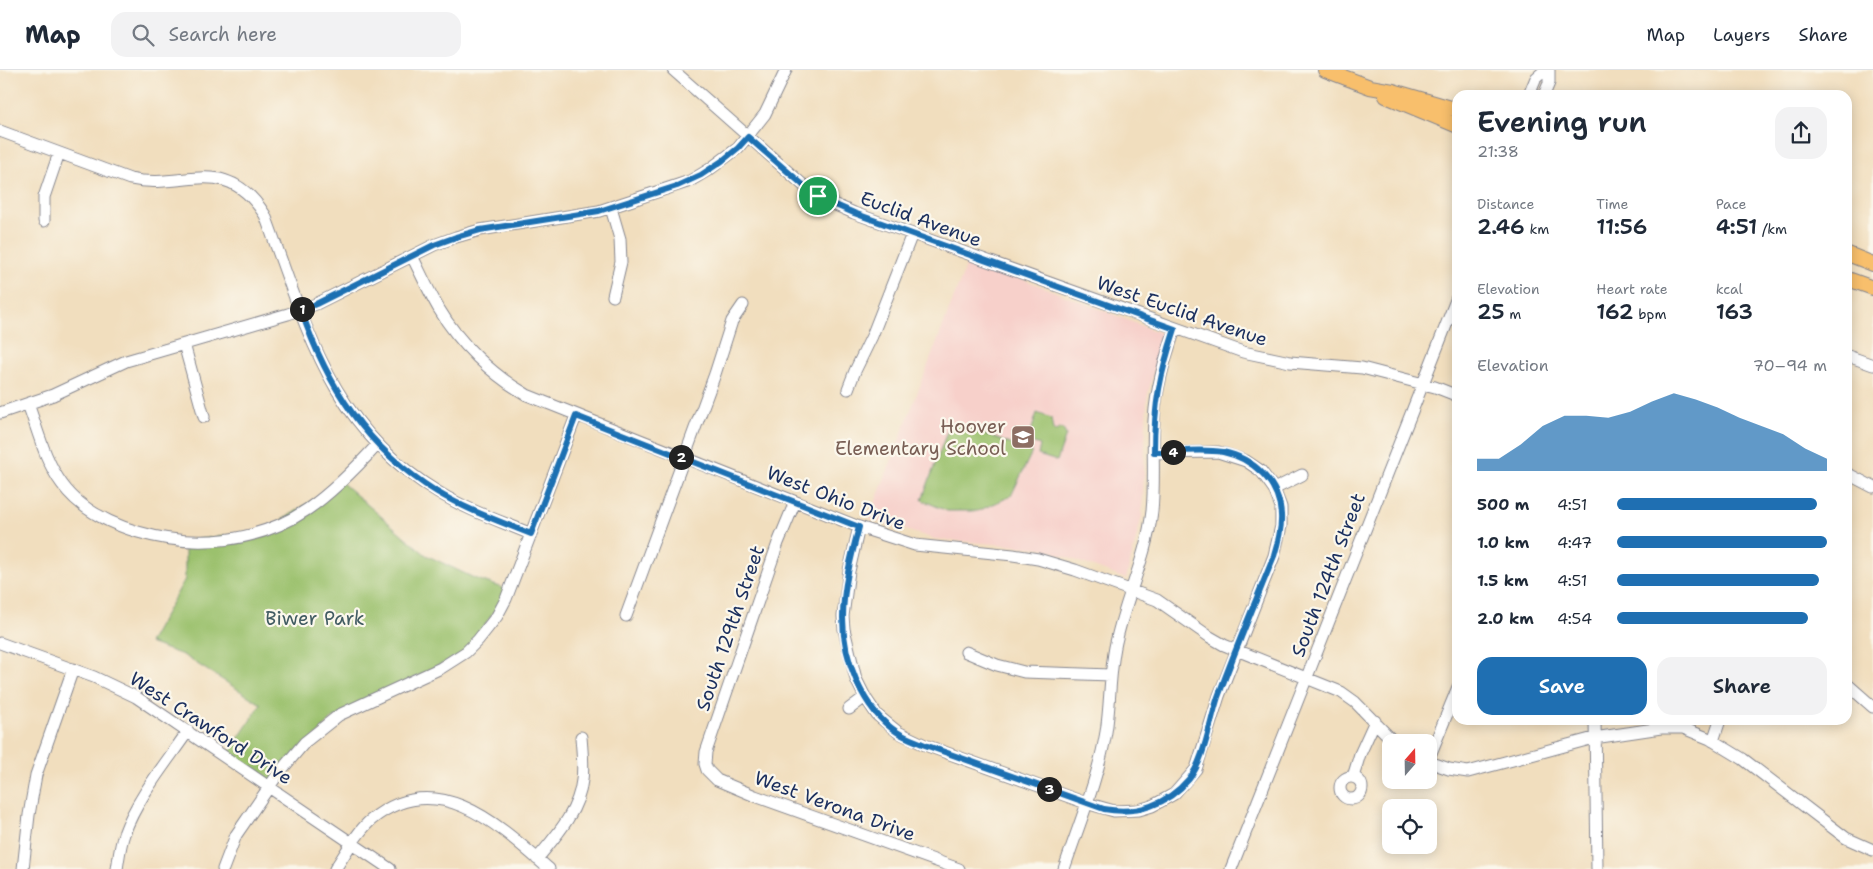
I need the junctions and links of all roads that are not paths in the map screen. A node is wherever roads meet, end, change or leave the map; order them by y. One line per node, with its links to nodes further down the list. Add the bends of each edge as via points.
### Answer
1 (673, 70): 11 (street, Euclid Avenue)
2 (786, 70): 11 (street, via 766,114)
3 (1325, 70): 5 (main road)
4 (1547, 70): 6 (street, via 1536,78); 7 (street, via 1549,83)
5 (1370, 86): 8 (main road); 9 (main road, via 1392,100)
6 (1531, 90)
7 (1546, 90)
8 (1452, 108)
9 (1452, 124)
10 (0, 131): 12 (street)
11 (748, 137): 13 (street, via 731,154 701,175); 15 (street, Euclid Avenue, via 818,196)
12 (59, 153): 14 (street, via 44,197); 25 (street, via 142,182 205,176 243,189 265,215)
13 (611, 208): 16 (street, via 480,230); 22 (street, via 620,239 622,262)
14 (44, 221)
15 (912, 234): 19 (street, Euclid Avenue); 31 (street)
16 (412, 256): 25 (street); 35 (street, West Ohio Drive, via 439,310 484,363 521,391)
17 (1852, 256): 18 (main road)
18 (1873, 264)
19 (1015, 272): 26 (street, West Euclid Avenue)
20 (1852, 280): 21 (main road)
21 (1873, 288)
22 (612, 296)
23 (743, 305): 39 (street, via 732,321)
24 (1452, 309): 30 (street, South 124th Street)
25 (301, 310): 27 (street); 37 (street, via 317,354 336,390)
26 (1175, 329): 30 (street, West Euclid Avenue, via 1256,356 1290,362 1354,366); 38 (street, via 1161,371 1156,399)
27 (184, 344): 33 (street, via 126,361); 36 (street)
28 (1852, 357): 29 (street)
29 (1873, 365)
30 (1422, 383): 32 (street, West Euclid Avenue); 54 (street, South 124th Street)
31 (848, 389)
32 (1452, 394)
33 (28, 404): 34 (street); 37 (street, via 48,459 72,496 108,520 148,535 177,540 219,541 281,524 318,501)
34 (0, 413)
35 (576, 416): 39 (street, West Ohio Drive); 46 (street)
36 (204, 417)
37 (378, 444): 46 (street, via 436,492)
38 (1154, 452): 43 (street, via 1218,452 1235,456 1255,466); 47 (street, via 1152,511 1145,548)
39 (683, 458): 44 (street, West Ohio Drive); 48 (street)
40 (1302, 474): 43 (street)
41 (1852, 476): 42 (street)
42 (1873, 487)
43 (1274, 489): 50 (street, via 1281,507 1280,537)
44 (794, 502): 45 (street, West Ohio Drive); 70 (street, South 129th Street, via 706,752)
45 (859, 527): 47 (street, West Ohio Drive, via 915,545 1038,559); 56 (street, via 843,616 854,674)
46 (531, 534): 72 (street, via 497,616 466,652 441,668 332,719 300,747)
47 (1131, 590): 50 (street, West Ohio Drive, via 1157,600 1210,637); 53 (street, via 1116,640)
48 (626, 616)
49 (0, 643): 52 (street, West Crawford Drive)
50 (1236, 650): 54 (street, West Ohio Drive); 73 (street, via 1196,769 1184,785 1165,800 1140,810 1114,811)
51 (966, 652): 53 (street, via 1024,672)
52 (73, 669): 63 (street, West Crawford Drive, via 114,685); 77 (street, via 36,776)
53 (1111, 675): 73 (street, via 1105,738)
54 (1306, 677): 60 (street, West Ohio Drive, via 1340,692); 85 (street, South 124th Street)
55 (1852, 689): 58 (street)
56 (865, 697): 59 (street); 73 (street, via 885,723 909,738)
57 (1452, 702): 65 (street)
58 (1873, 707)
59 (849, 709)
60 (1375, 721): 64 (street, West Ohio Drive); 71 (street)
61 (1595, 725): 67 (street)
62 (1719, 725): 68 (street)
63 (188, 731): 72 (street, West Crawford Drive); 78 (street, via 138,805 120,850)
64 (1387, 734)
65 (1438, 736)
66 (581, 737): 76 (street, via 582,779 575,806)
67 (1594, 738): 68 (street, via 1683,728); 69 (street, via 1468,772); 86 (street)
68 (1714, 741): 75 (street, via 1743,759 1846,838)
69 (1438, 765)
70 (706, 767): 83 (street, West Verona Drive, via 717,780)
71 (1353, 777)
72 (269, 786): 74 (street, West Crawford Drive); 79 (street, via 236,836)
73 (1086, 803): 84 (street)
74 (353, 843): 76 (street, via 372,820 394,806 410,800 440,798 482,816); 80 (street); 81 (street, West Crawford Drive)
75 (1873, 850)
76 (537, 859): 82 (street)
77 (23, 869)
78 (117, 869)
79 (223, 869)
80 (335, 869)
81 (390, 869)
82 (549, 869)
83 (959, 869)
84 (1064, 869)
85 (1231, 869)
86 (1597, 869)

